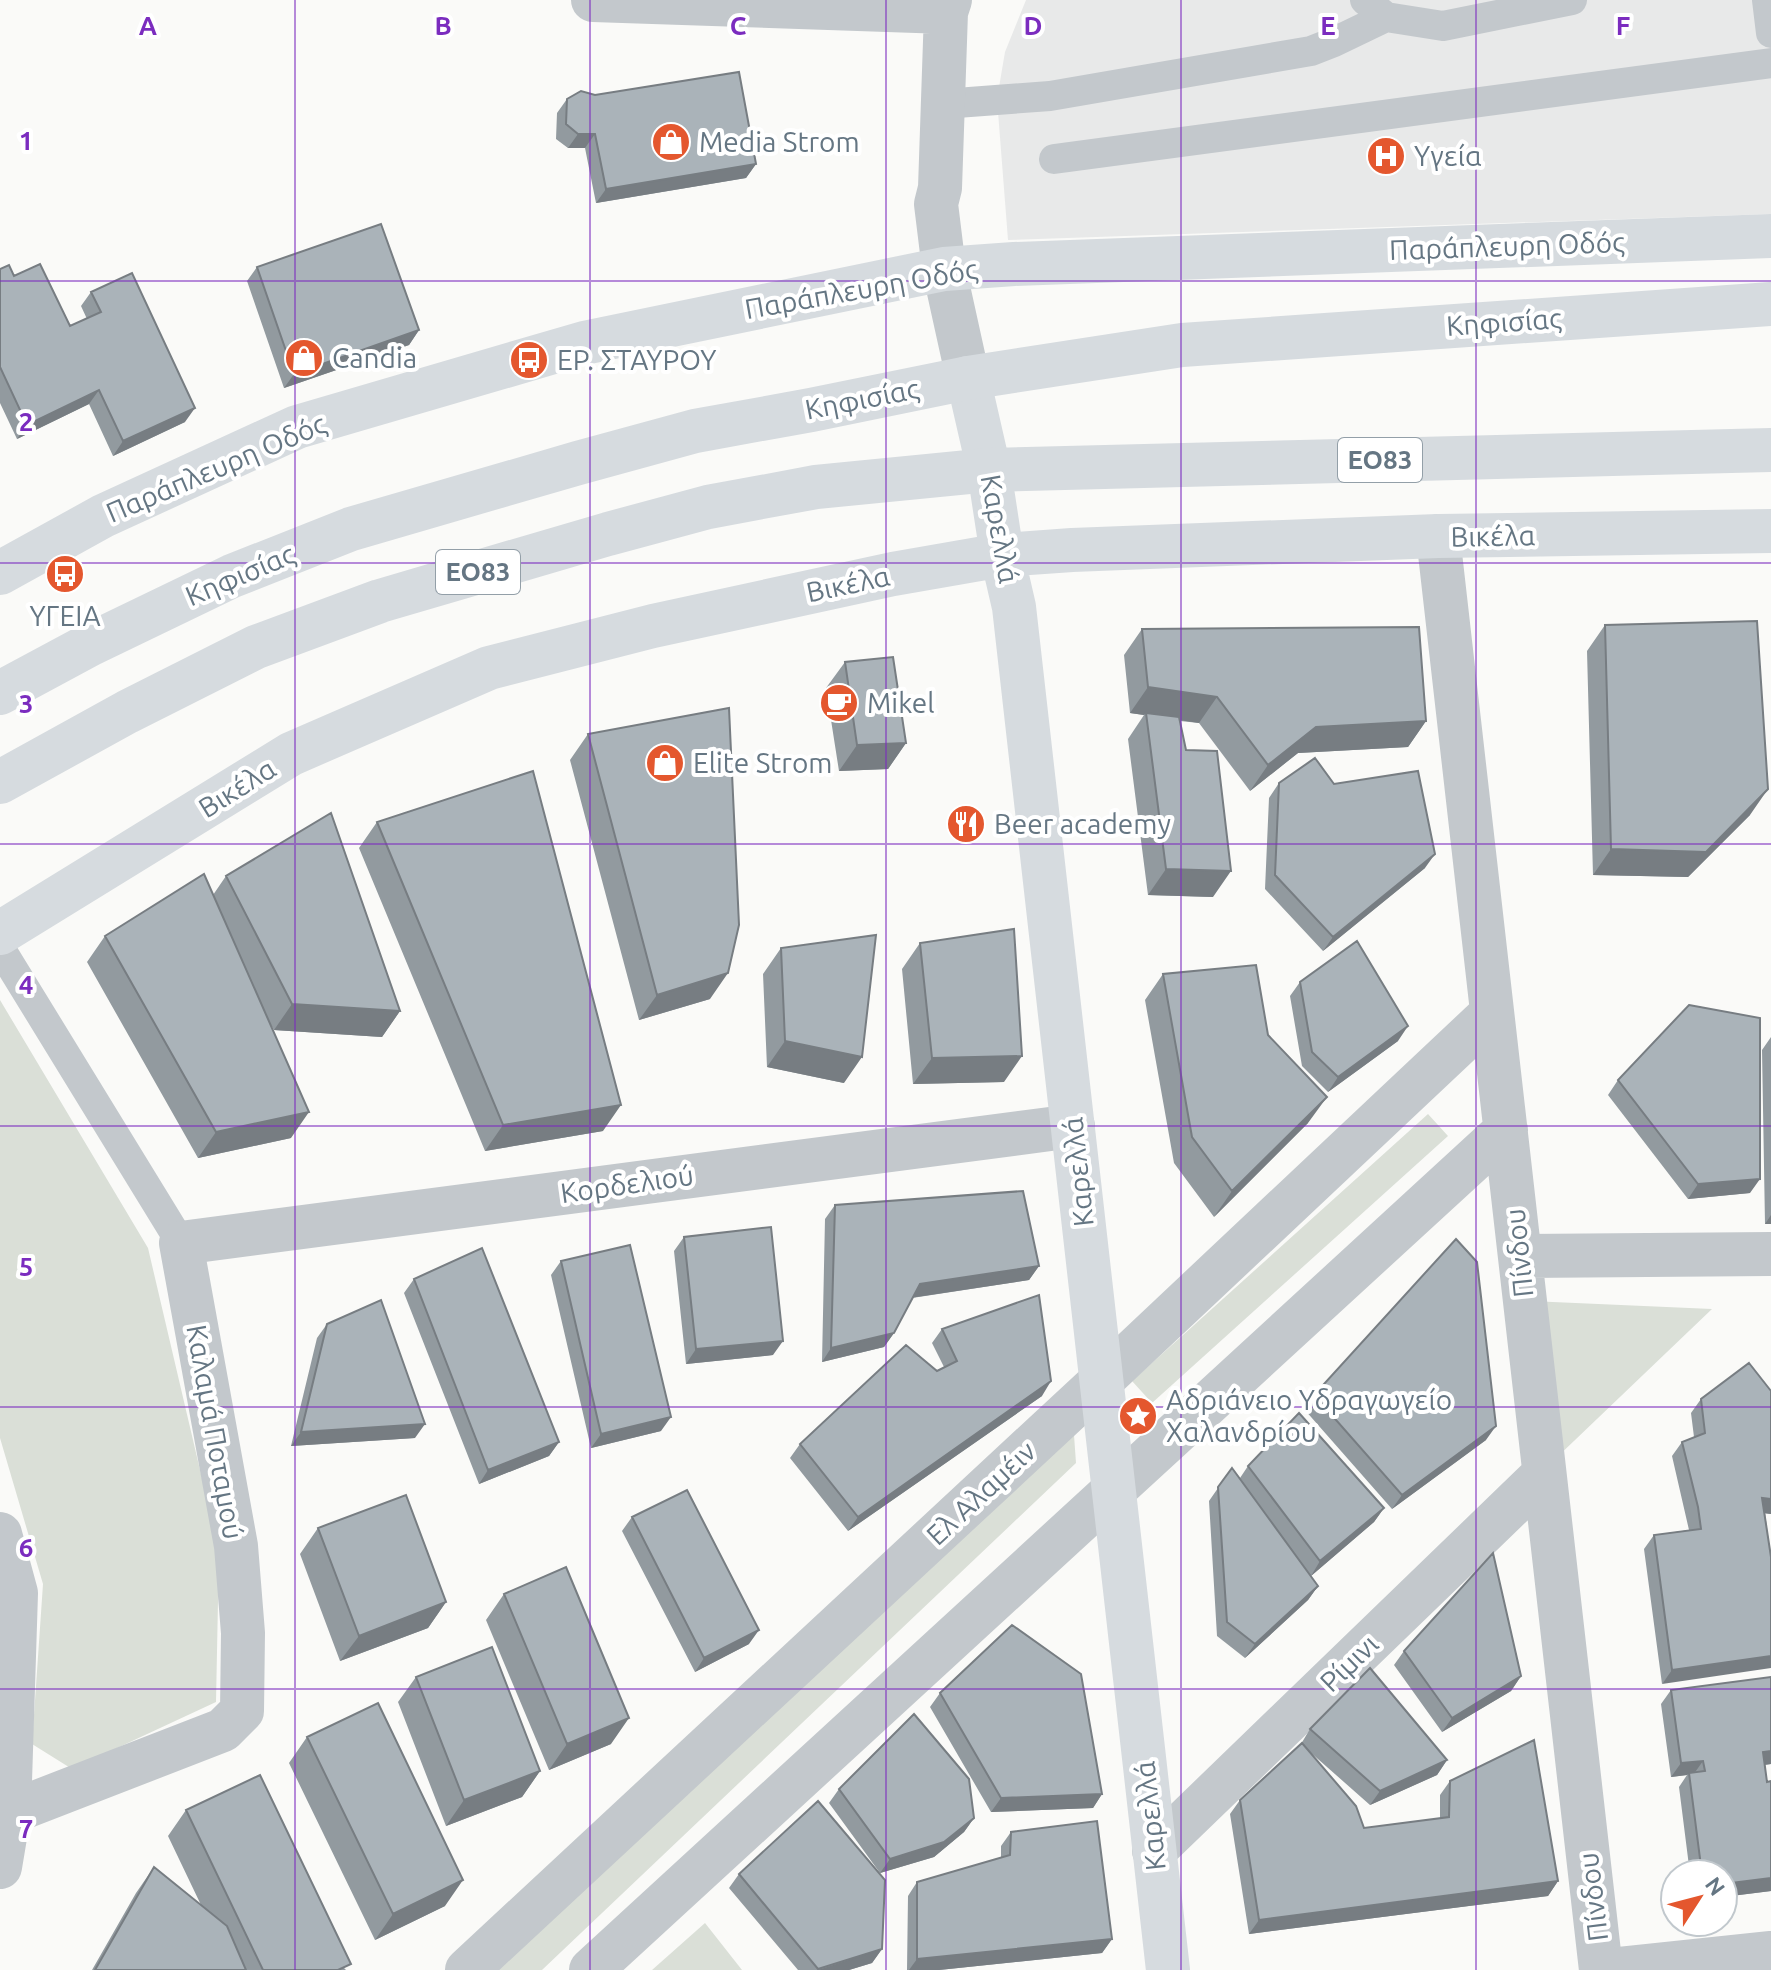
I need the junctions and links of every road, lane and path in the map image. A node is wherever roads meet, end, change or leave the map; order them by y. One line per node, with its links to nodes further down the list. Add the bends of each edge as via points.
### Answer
1 (593, 0): 4 (street)
2 (1572, 0): 5 (lane, via 1443,26)
3 (1767, 0): 6 (lane)
4 (948, 6): 8 (street)
5 (1376, 8): 8 (lane, via 1334,42 1311,51 1050,96)
6 (1771, 33)
7 (1771, 63): 9 (lane)
8 (943, 104): 11 (street, via 936,204)
9 (1054, 159)
10 (1771, 236): 11 (street, Παράπλευρη Οδός)
11 (944, 269): 13 (street); 19 (street, Παράπλευρη Οδός, via 584,343 297,427 103,516)
12 (1771, 304): 13 (street, Κηφισίας, via 1182,345)
13 (968, 378): 15 (street, Καρελλά); 20 (street, Κηφισίας, via 695,431 351,529 232,576)
14 (1771, 450): 15 (street, ΕΟ83)
15 (989, 470): 18 (street, Καρελλά); 21 (street, ΕΟ83, via 816,487 708,507 380,601 256,647)
16 (1771, 531): 17 (street, Βικέλα)
17 (1438, 536): 18 (street, Βικέλα); 24 (street, Πίνδου)
18 (1002, 555): 22 (street, Βικέλα, via 653,626 489,668 291,754); 25 (street, Καρελλά, via 1014,607)
19 (0, 573)
20 (0, 693)
21 (0, 782)
22 (0, 933)
23 (0, 948): 27 (lane, Καλαμά Ποταμού)
24 (1492, 1013): 26 (street, Πίνδου); 30 (street, Ελ Αλαμέιν)
25 (1073, 1126): 27 (street, Κορδελιού); 30 (street, Καρελλά)
26 (1506, 1130): 29 (street, Πίνδου); 32 (street)
27 (181, 1243): 34 (street, Καλαμά Ποταμού, via 236,1546 242,1711 223,1730)
28 (1771, 1254): 29 (street)
29 (1520, 1256): 31 (street, Πίνδου)
30 (1101, 1381): 32 (street, Καρελλά); 38 (street, Ελ Αλαμέιν)
31 (1544, 1474): 35 (street, Ρίμινι); 41 (street, Πίνδου)
32 (1113, 1490): 35 (street, Καρελλά); 39 (street)
33 (0, 1534): 34 (street, via 16,1593)
34 (9, 1813): 36 (street)
35 (1154, 1851): 40 (street, Καρελλά)
36 (0, 1867)
37 (1771, 1953): 42 (street)
38 (467, 1970)
39 (591, 1970)
40 (1168, 1970)
41 (1601, 1970)
42 (1610, 1970)

